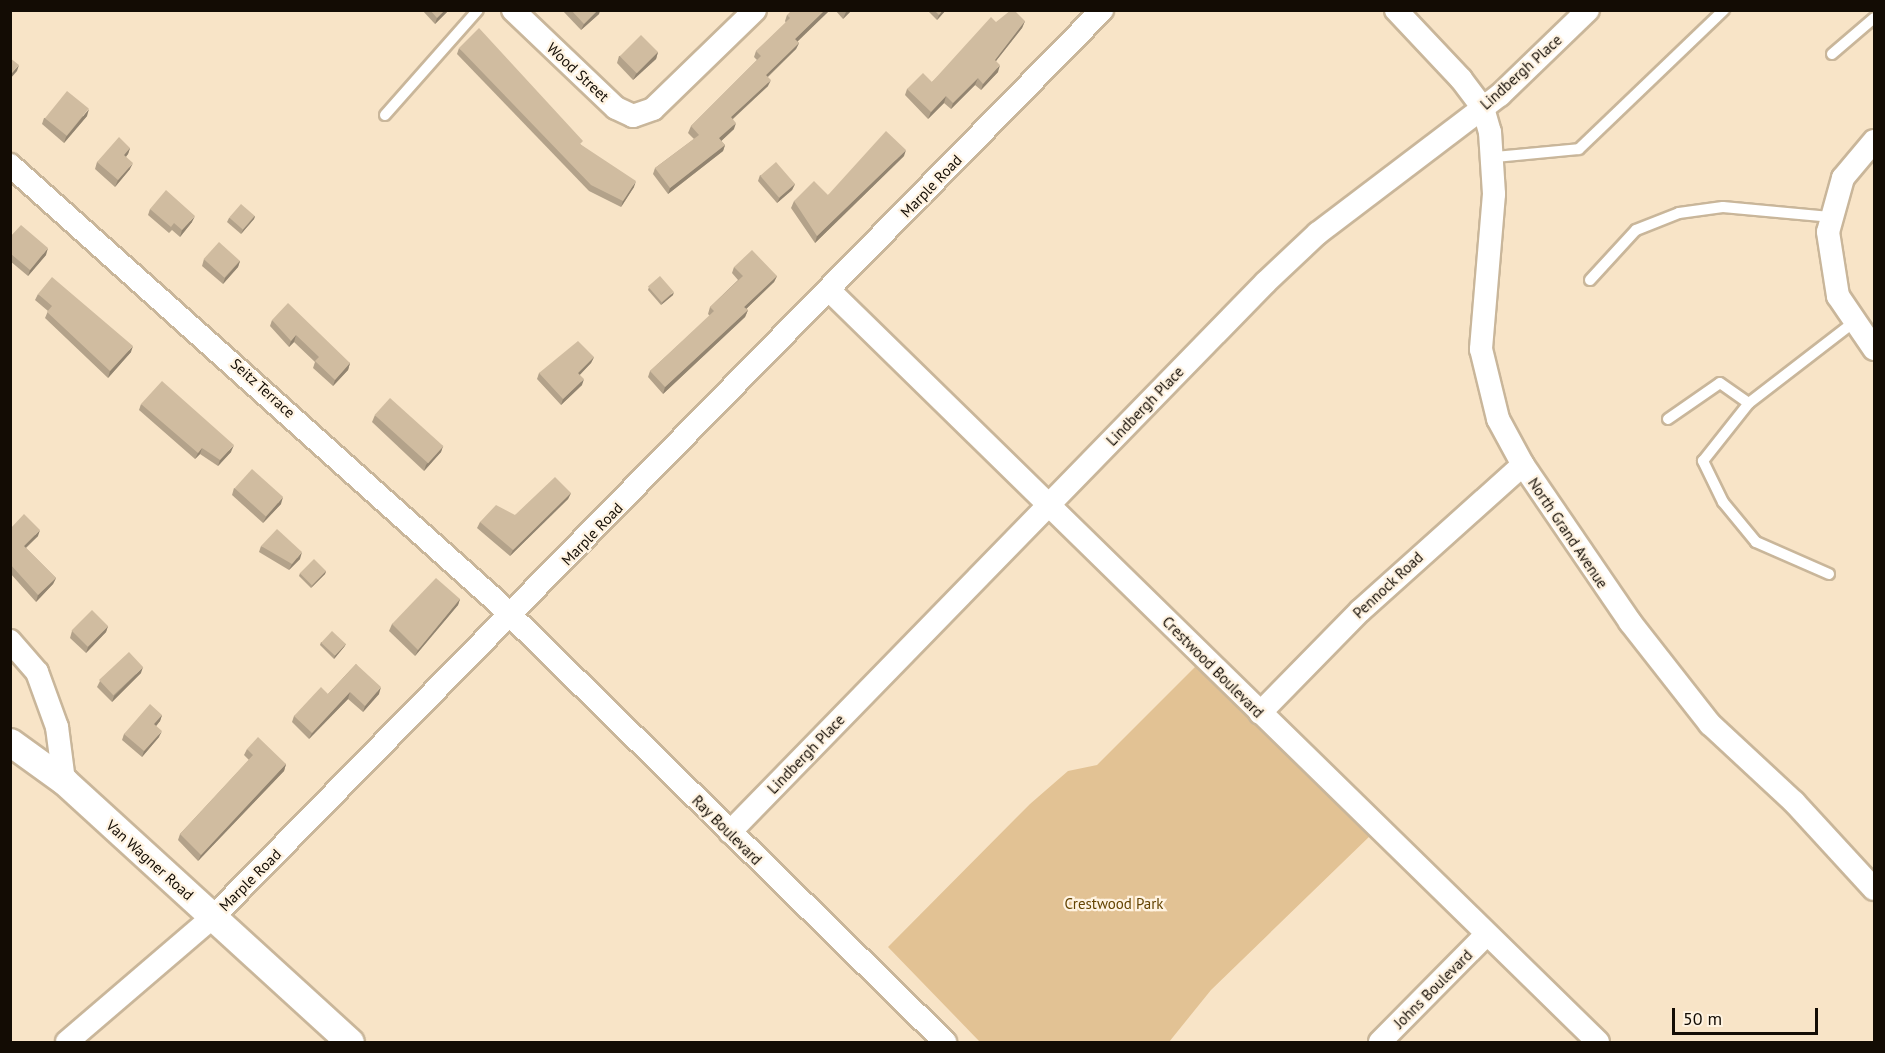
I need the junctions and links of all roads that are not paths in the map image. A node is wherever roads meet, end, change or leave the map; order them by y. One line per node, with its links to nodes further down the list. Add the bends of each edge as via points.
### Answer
1 (478, 10): 11 (lane)
2 (513, 10): 3 (street, Wood Street, via 616,108 633,116 653,109)
3 (755, 10)
4 (1102, 10): 17 (street, Marple Road)
5 (1396, 10): 10 (street, North Grand Avenue)
6 (1588, 10): 10 (street, Lindbergh Place)
7 (1724, 10): 13 (lane, via 1579,149)
8 (1875, 18): 9 (lane)
9 (1832, 54)
10 (1483, 108): 13 (street, North Grand Avenue); 22 (street, Lindbergh Place, via 1318,233)
11 (385, 115)
12 (1875, 141): 15 (street, via 1843,178)
13 (1495, 157): 21 (street, North Grand Avenue, via 1481,349 1498,418)
14 (10, 165): 24 (street, Seitz Terrace)
15 (1830, 217): 16 (lane, via 1723,207 1679,213 1636,230); 18 (street, via 1829,261)
16 (1590, 280)
17 (830, 291): 22 (street, Crestwood Boulevard); 24 (street, Marple Road)
18 (1866, 336): 19 (lane)
19 (1749, 403): 20 (lane, via 1720,383); 23 (lane, via 1703,461 1723,502 1756,542)
20 (1668, 419)
21 (1523, 465): 26 (street, Pennock Road, via 1360,611); 30 (street, North Grand Avenue, via 1630,622 1710,724 1794,802)
22 (1048, 505): 26 (street, Crestwood Boulevard); 29 (street, Lindbergh Place)
23 (1829, 574)
24 (511, 616): 29 (street, Ray Boulevard); 31 (street, Marple Road)
25 (10, 641): 28 (street, via 37,672 57,727)
26 (1260, 713): 32 (street, Crestwood Boulevard)
27 (10, 742): 28 (street, Van Wagner Road)
28 (64, 781): 31 (street, Van Wagner Road)
29 (730, 832): 35 (street, Ray Boulevard)
30 (1875, 889)
31 (213, 917): 33 (street, Marple Road); 34 (street, Van Wagner Road)
32 (1486, 935): 36 (street, Johns Boulevard); 37 (street, Crestwood Boulevard)
33 (68, 1042)
34 (350, 1042)
35 (945, 1042)
36 (1380, 1042)
37 (1598, 1042)

